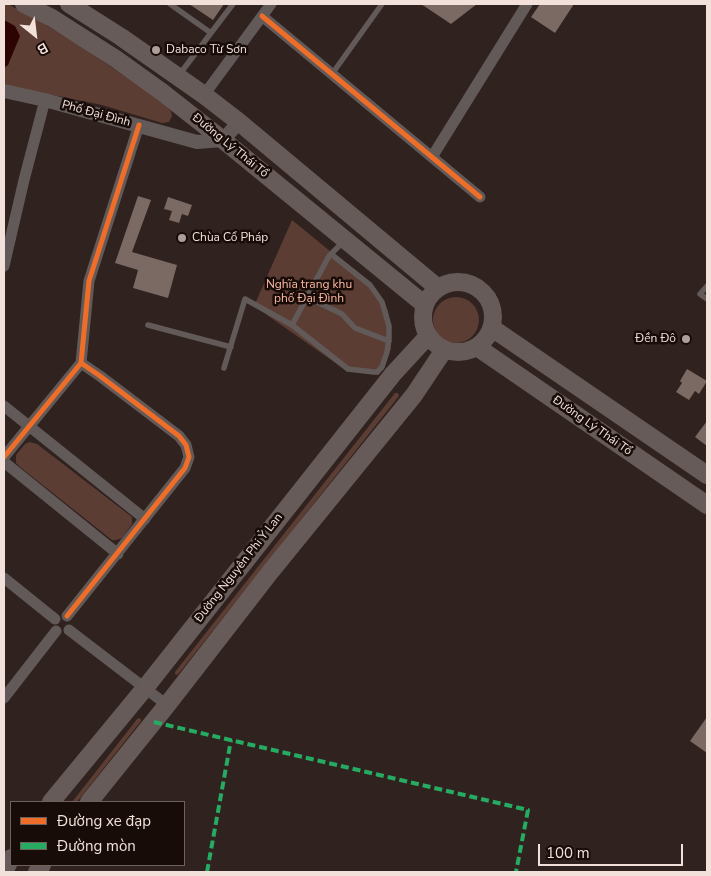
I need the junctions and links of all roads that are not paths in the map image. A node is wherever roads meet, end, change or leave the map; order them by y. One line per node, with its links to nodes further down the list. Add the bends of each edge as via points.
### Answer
1 (69, 4): 11 (main road, Đường Lý Thái Tổ)
2 (170, 4): 9 (lane)
3 (233, 4): 9 (lane)
4 (271, 4): 8 (street)
5 (382, 4): 10 (lane)
6 (527, 4): 18 (street)
7 (30, 5): 17 (main road, Đường Lý Thái Tổ, via 116,59)
8 (262, 16): 10 (street); 13 (street)
9 (211, 33): 11 (lane)
10 (332, 74): 18 (street)
11 (178, 77): 13 (main road, Đường Lý Thái Tổ)
12 (4, 91): 14 (street, Phố Đại Đình)
13 (204, 95): 15 (main road, Đường Lý Thái Tổ)
14 (45, 100): 16 (street, Phố Đại Đình); 22 (street)
15 (239, 122): 17 (street); 24 (main road, Đường Lý Thái Tổ)
16 (139, 125): 17 (street, Phố Đại Đình, via 197,142); 36 (street, via 89,281)
17 (223, 140): 20 (main road, Đường Lý Thái Tổ)
18 (432, 158): 19 (street)
19 (480, 197)
20 (345, 239): 21 (lane); 27 (main road, Đường Lý Thái Tổ)
21 (331, 254): 25 (lane); 32 (lane, via 376,292 385,308)
22 (4, 266)
23 (707, 286): 26 (lane, via 700,294)
24 (438, 288): 27 (main road); 30 (main road, via 458,282 479,289 492,306)
25 (307, 297): 29 (lane); 32 (lane, via 342,314 355,328)
26 (707, 299)
27 (425, 305): 31 (main road, via 423,323)
28 (148, 325): 33 (lane)
29 (292, 325): 32 (lane, via 351,370 379,370); 33 (lane, via 245,299)
30 (492, 328): 34 (main road); 42 (main road, Đường Lý Thái Tổ)
31 (428, 336): 35 (main road); 51 (main road, Đường Nguyên Phi Ỷ Lan, via 393,374)
32 (389, 341)
33 (230, 347): 37 (lane)
34 (477, 347): 35 (main road, via 464,352); 43 (main road, Đường Lý Thái Tổ)
35 (444, 350): 53 (main road, via 414,395)
36 (80, 363): 39 (street); 44 (street, via 179,436 186,445 188,464)
37 (224, 368)
38 (4, 406): 39 (street)
39 (28, 426): 40 (street); 44 (street)
40 (4, 457)
41 (4, 462): 45 (street)
42 (707, 475)
43 (707, 505)
44 (145, 519): 45 (street)
45 (118, 554): 47 (street)
46 (4, 578): 48 (street)
47 (67, 616): 48 (street); 49 (street, via 72,624)
48 (55, 619): 50 (street, via 53,626)
49 (70, 630): 50 (street, via 62,634); 51 (street)
50 (56, 631): 52 (street)
51 (145, 688): 53 (street); 54 (main road, Đường Nguyên Phi Ỷ Lan)
52 (4, 698)
53 (167, 705): 55 (main road)
54 (53, 801)
55 (90, 801)
56 (10, 860): 57 (main road)
57 (4, 872)

